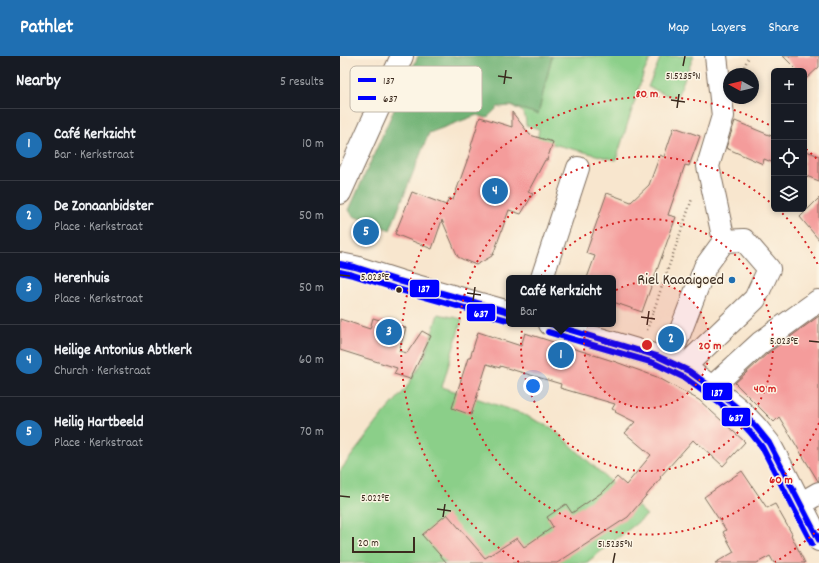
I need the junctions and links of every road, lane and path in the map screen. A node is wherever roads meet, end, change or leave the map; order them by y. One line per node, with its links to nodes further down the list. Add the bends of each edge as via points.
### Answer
1 (402, 56): 4 (street)
2 (716, 56): 10 (street, via 724,116 708,166)
3 (749, 56): 5 (path)
4 (397, 66)
5 (744, 68)
6 (377, 112): 8 (street)
7 (578, 168): 12 (street)
8 (340, 193)
9 (692, 198): 16 (path)
10 (724, 241): 17 (street, via 705,267); 17 (street, via 744,240 769,269 756,299)
11 (340, 264): 14 (street, via 355,266)
12 (543, 275)
13 (818, 301): 18 (street, via 760,343)
14 (506, 311)
15 (560, 327): 16 (street)
16 (640, 351): 17 (street)
17 (676, 365): 18 (street)
18 (712, 387): 19 (street, via 756,427 784,471)
19 (810, 498): 20 (street)
20 (819, 540)

